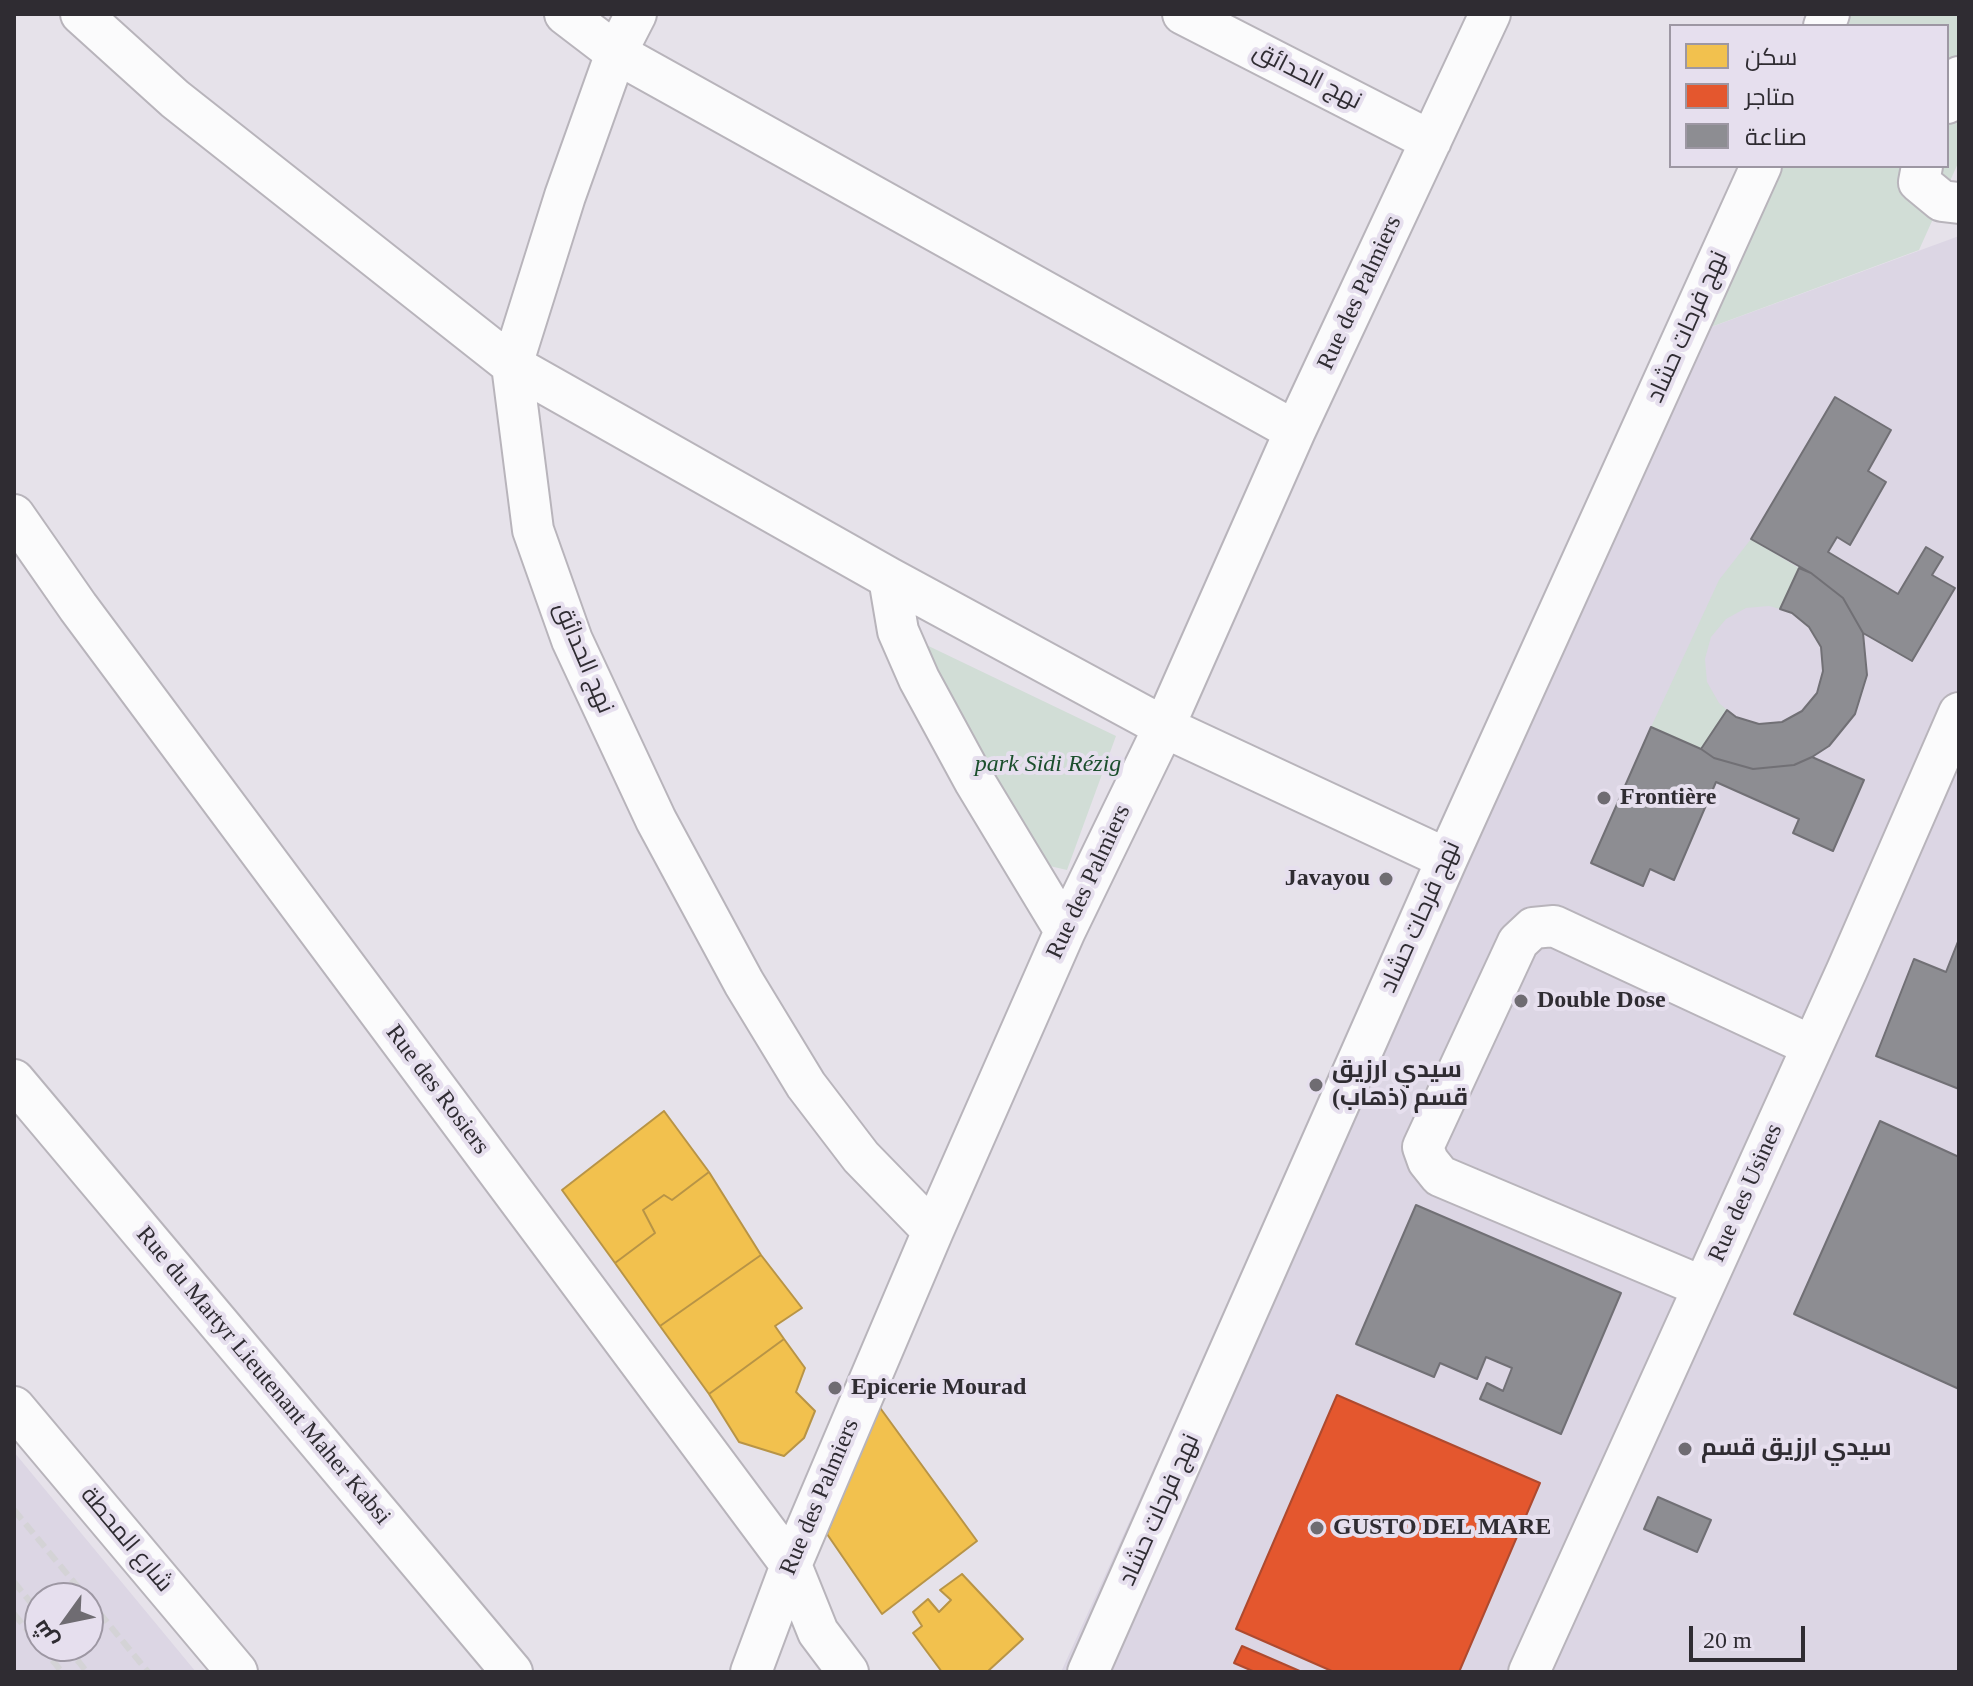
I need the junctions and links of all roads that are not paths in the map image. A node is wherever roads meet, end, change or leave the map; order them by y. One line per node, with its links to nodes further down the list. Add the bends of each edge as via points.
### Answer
1 (81, 14): 13 (street, via 175,99)
2 (565, 14): 6 (street)
3 (636, 14): 6 (street, نهج الحدائق)
4 (1183, 14): 9 (street, نهج الحدائق)
5 (1490, 14): 9 (street, Rue des Palmiers)
6 (616, 53): 13 (street, نهج الحدائق); 14 (street)
7 (1959, 77): 8 (street)
8 (1949, 99)
9 (1431, 141): 14 (street, Rue des Palmiers)
10 (1760, 168): 19 (street, نهج فرحات حشاد)
11 (1922, 168): 12 (street, via 1919,182 1942,201)
12 (1959, 203)
13 (512, 365): 16 (street); 23 (street, نهج الحدائق, via 533,530 572,640 656,820 806,1085 861,1157)
14 (1295, 431): 18 (street, Rue des Palmiers)
15 (14, 515): 26 (street, Rue des Rosiers)
16 (889, 578): 18 (street); 20 (street, via 898,631 919,679)
17 (1959, 713): 21 (street, Rue des Usines)
18 (1164, 727): 19 (street); 20 (street, Rue des Palmiers)
19 (1447, 859): 27 (street, نهج فرحات حشاد)
20 (1065, 931): 23 (street, Rue des Palmiers)
21 (1812, 1046): 24 (street, Rue des Usines); 24 (street, via 1554,926 1533,928 1518,942 1423,1147 1440,1176)
22 (14, 1080): 29 (street, Rue du Martyr Lieutenant Maher Kabsi)
23 (933, 1231): 26 (street, Rue des Palmiers)
24 (1703, 1287): 34 (street, Rue des Usines)
25 (14, 1407): 28 (street, شارع المحطة)
26 (791, 1565): 30 (street, Rue des Palmiers); 31 (street, Rue des Rosiers, via 818,1632)
27 (1119, 1604): 32 (street, نهج فرحات حشاد); 33 (street)
28 (237, 1672)
29 (512, 1672)
30 (751, 1672)
31 (848, 1672)
32 (1088, 1672)
33 (1111, 1672)
34 (1529, 1672)

